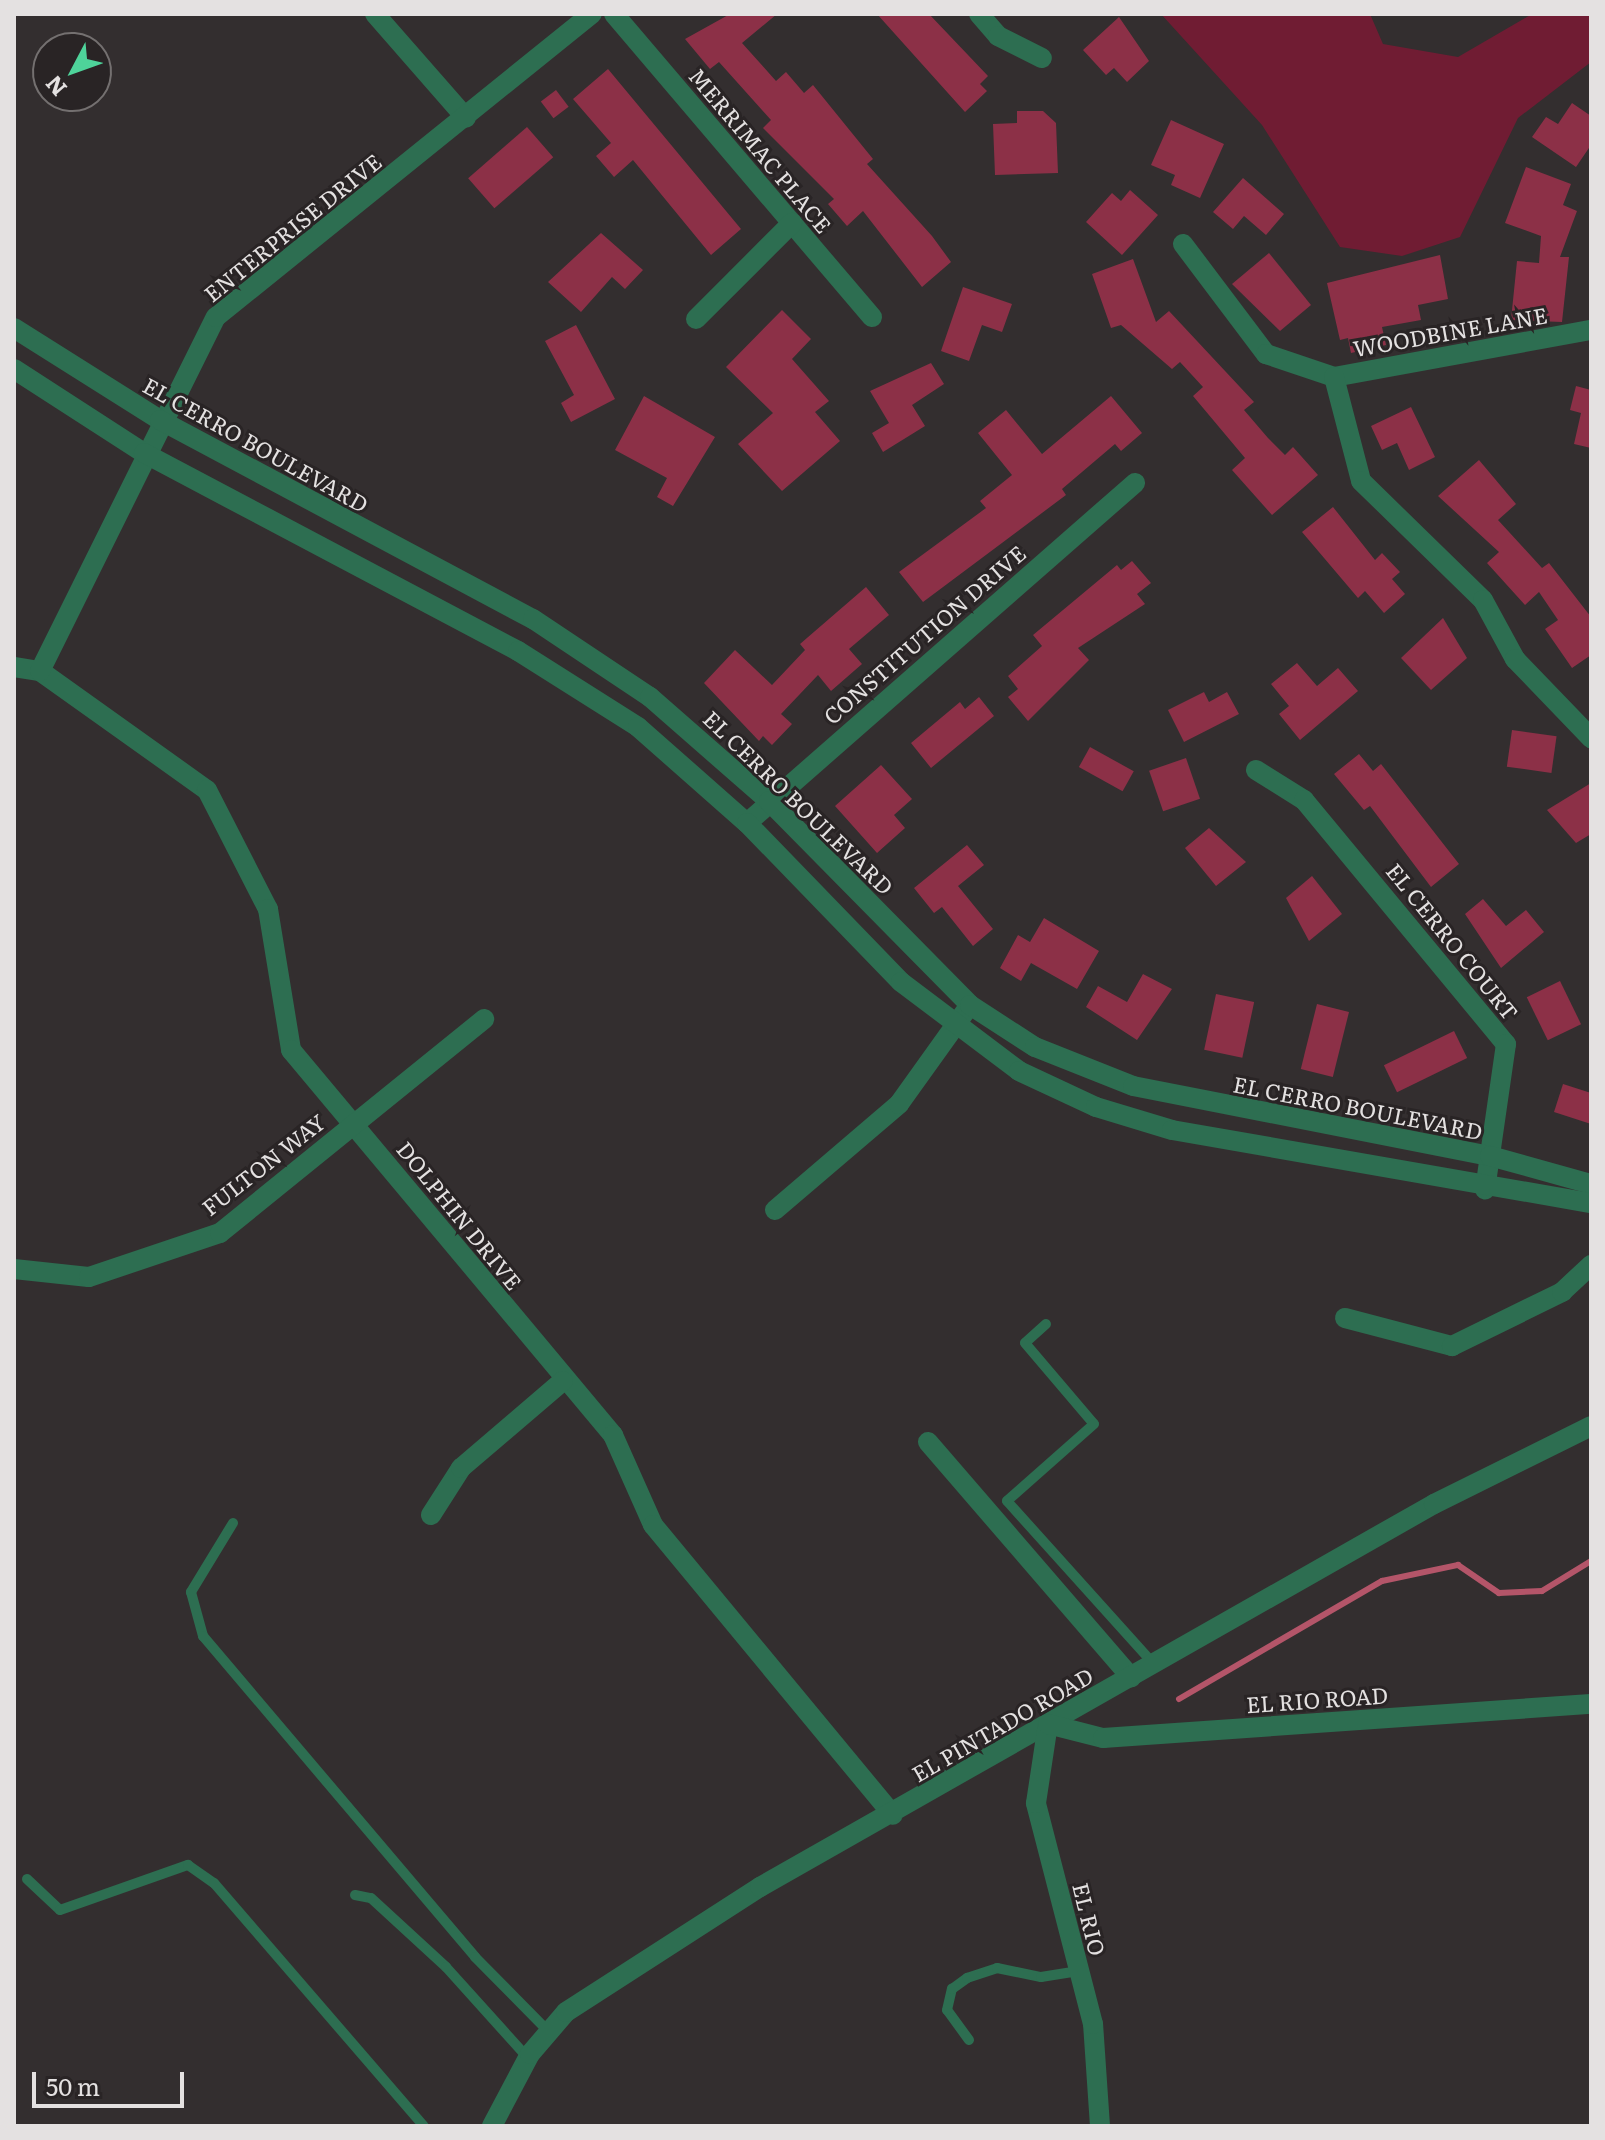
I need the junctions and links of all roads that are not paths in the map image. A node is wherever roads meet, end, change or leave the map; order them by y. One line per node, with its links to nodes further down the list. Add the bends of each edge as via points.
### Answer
1 (375, 14): 6 (street)
2 (592, 14): 6 (street, ENTERPRISE DRIVE)
3 (614, 14): 7 (street, MERRIMAC PLACE)
4 (979, 14): 5 (street, via 998,36)
5 (1042, 58)
6 (466, 118): 15 (street, ENTERPRISE DRIVE, via 216,317)
7 (792, 223): 9 (street, MERRIMAC PLACE); 10 (street)
8 (1183, 244): 14 (street, WOODBINE LANE, via 1266,354)
9 (872, 317)
10 (696, 319)
11 (14, 328): 15 (street, EL CERRO BOULEVARD)
12 (1591, 330): 14 (street, WOODBINE LANE)
13 (14, 369): 16 (street)
14 (1334, 377): 20 (street, via 1361,481 1483,600 1515,659)
15 (160, 420): 16 (street, ENTERPRISE DRIVE); 22 (street, EL CERRO BOULEVARD, via 533,619 650,697)
16 (144, 453): 19 (street, ENTERPRISE DRIVE); 23 (street, via 518,651 638,727)
17 (1135, 483): 22 (street, CONSTITUTION DRIVE)
18 (14, 667): 19 (street, DOLPHIN DRIVE)
19 (40, 671): 27 (street, DOLPHIN DRIVE, via 207,790 268,909 291,1050)
20 (1591, 738)
21 (1256, 770): 28 (street, EL CERRO COURT, via 1304,800 1506,1044)
22 (769, 801): 23 (street, CONSTITUTION DRIVE); 24 (street, EL CERRO BOULEVARD)
23 (747, 823): 26 (street)
24 (970, 1005): 26 (street); 28 (street, EL CERRO BOULEVARD, via 1035,1047 1133,1086)
25 (484, 1019): 27 (street, FULTON WAY)
26 (955, 1028): 30 (street, via 1019,1071 1127,1116); 32 (street, via 899,1104)
27 (354, 1123): 34 (street, FULTON WAY, via 220,1233 89,1277); 37 (street, DOLPHIN DRIVE)
28 (1490, 1156): 29 (street, EL CERRO BOULEVARD); 30 (street, EL CERRO COURT)
29 (1591, 1184)
30 (1485, 1189): 31 (street)
31 (1591, 1203)
32 (775, 1210)
33 (1591, 1265): 35 (street, via 1562,1292 1452,1346)
34 (14, 1269)
35 (1345, 1318)
36 (1046, 1324): 42 (lane, via 1025,1343 1094,1424 1007,1501)
37 (563, 1381): 40 (street, via 461,1468); 46 (street, DOLPHIN DRIVE, via 613,1435 653,1525)
38 (1591, 1426): 42 (street, EL PINTADO ROAD, via 1434,1504)
39 (928, 1442): 43 (street)
40 (431, 1515)
41 (233, 1523): 50 (lane, via 191,1592 203,1636 475,1957)
42 (1154, 1664): 43 (street, EL PINTADO ROAD)
43 (1131, 1677): 45 (street, EL PINTADO ROAD)
44 (1591, 1704): 45 (street, EL RIO ROAD, via 1103,1738)
45 (1048, 1724): 46 (street, EL PINTADO ROAD); 49 (street, EL RIO, via 1036,1803)
46 (893, 1815): 50 (street, EL PINTADO ROAD, via 760,1887 566,2012)
47 (27, 1879): 53 (lane, via 60,1910 188,1865 214,1883)
48 (355, 1895): 52 (lane, via 371,1898 435,1957)
49 (1079, 1971): 51 (lane, via 1041,1977 997,1968 967,1978 952,1989 947,2010); 55 (street, EL RIO, via 1093,2024)
50 (549, 2032): 52 (street, EL PINTADO ROAD)
51 (969, 2040)
52 (528, 2058): 54 (street, EL PINTADO ROAD)
53 (424, 2126)
54 (492, 2126)
55 (1100, 2126)

